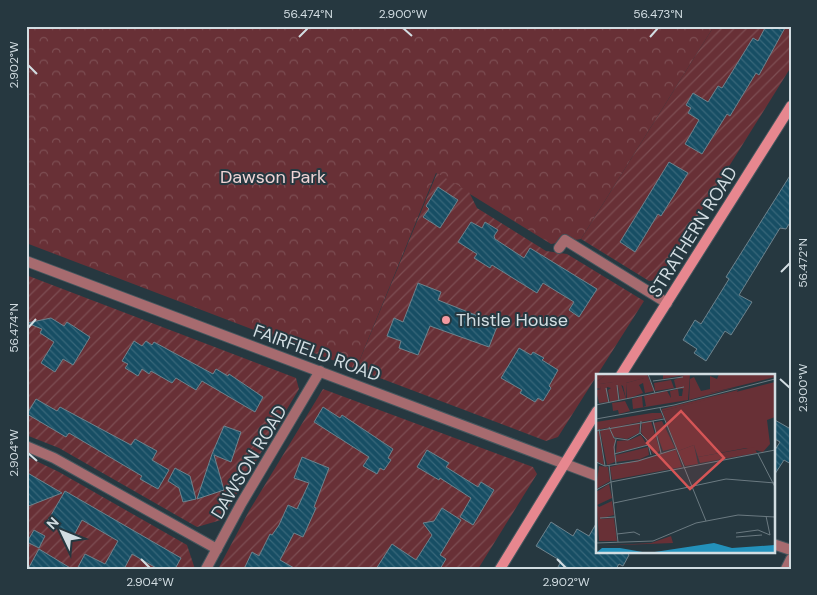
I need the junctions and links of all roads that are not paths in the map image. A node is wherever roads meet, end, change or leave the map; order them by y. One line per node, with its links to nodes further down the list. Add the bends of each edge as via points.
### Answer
1 (791, 106): 4 (street, STRATHERN ROAD)
2 (559, 248): 4 (street, via 565,240)
3 (26, 261): 5 (street, FAIRFIELD ROAD)
4 (667, 303): 6 (street, STRATHERN ROAD)
5 (320, 371): 9 (street, FAIRFIELD ROAD); 12 (street, DAWSON ROAD)
6 (622, 374)
7 (596, 413): 9 (street)
8 (26, 446): 12 (street, via 54,458)
9 (563, 463): 10 (street, FAIRFIELD ROAD); 16 (street)
10 (596, 476)
11 (774, 544): 13 (street)
12 (217, 549): 15 (street, DAWSON ROAD)
13 (791, 550)
14 (791, 559): 17 (street)
15 (206, 569)
16 (500, 569)
17 (786, 569)

